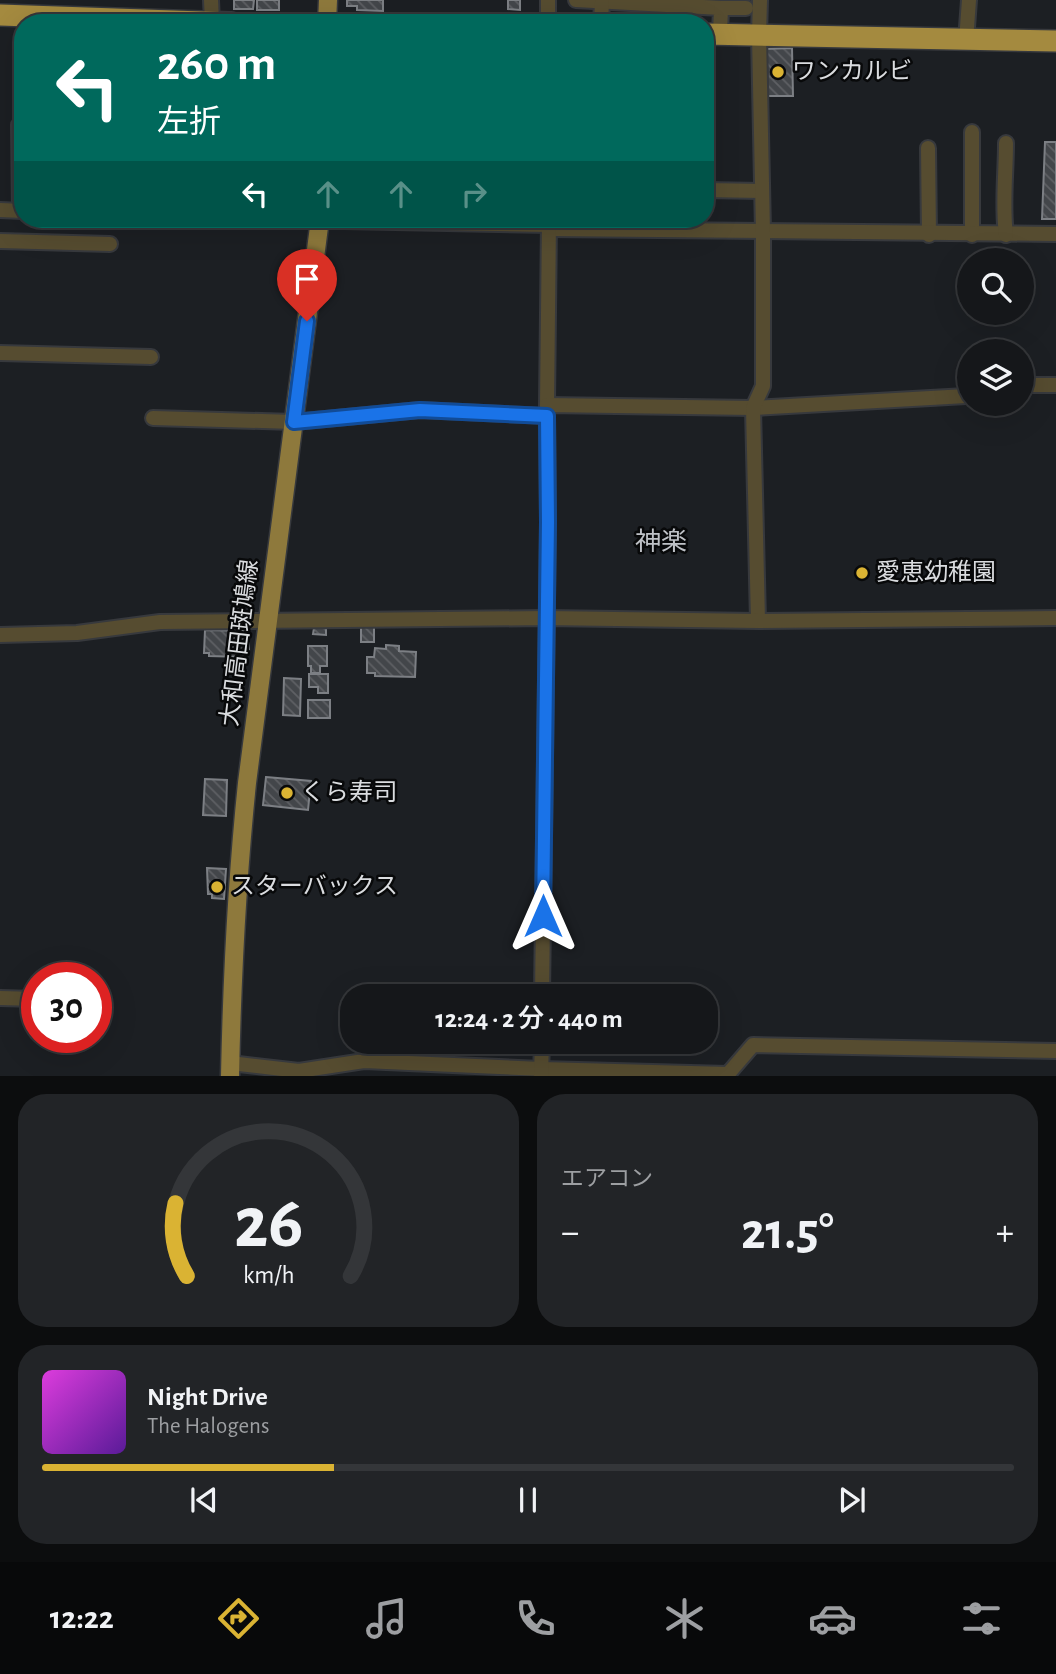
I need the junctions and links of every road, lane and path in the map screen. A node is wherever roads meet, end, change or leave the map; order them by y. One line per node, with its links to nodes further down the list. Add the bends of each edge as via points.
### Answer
1 (576, 0): 4 (street)
2 (761, 0): 9 (street)
3 (969, 0): 10 (street)
4 (607, 2): 5 (street)
5 (722, 8): 6 (street); 7 (street)
6 (746, 8)
7 (714, 31)
8 (714, 34): 9 (highway)
9 (758, 35): 10 (highway); 16 (street)
10 (967, 41): 11 (highway)
11 (1056, 41)
12 (972, 132): 23 (street)
13 (1006, 143): 24 (street)
14 (928, 148): 21 (street)
15 (714, 190): 16 (street)
16 (762, 191): 20 (street)
17 (319, 228): 35 (main road, 大和高田斑鳩線)
18 (549, 228): 33 (street)
19 (656, 228): 20 (street)
20 (763, 232): 21 (street); 32 (street, via 763,386)
21 (929, 234): 23 (street)
22 (1056, 234): 24 (street)
23 (972, 235): 24 (street)
24 (1006, 235)
25 (0, 241): 26 (street)
26 (110, 244)
27 (0, 353): 28 (street)
28 (151, 357)
29 (1034, 385): 30 (street)
30 (1056, 385)
31 (957, 395): 32 (street)
32 (753, 408): 33 (street); 39 (street)
33 (547, 411): 35 (street, via 420,410); 36 (street)
34 (153, 418): 35 (street)
35 (294, 422): 38 (main road, 大和高田斑鳩線)
36 (545, 618): 38 (street); 39 (street); 41 (street)
37 (1056, 618): 39 (street)
38 (268, 621): 40 (street, via 160,622 78,633); 46 (main road, 大和高田斑鳩線, via 239,860)
39 (758, 621)
40 (0, 635)
41 (542, 984)
42 (0, 998): 43 (street)
43 (21, 999)
44 (1056, 1051): 47 (street, via 753,1045 728,1074)
45 (542, 1054): 47 (street)
46 (230, 1069): 47 (street, via 299,1071 364,1061)
47 (541, 1072)

